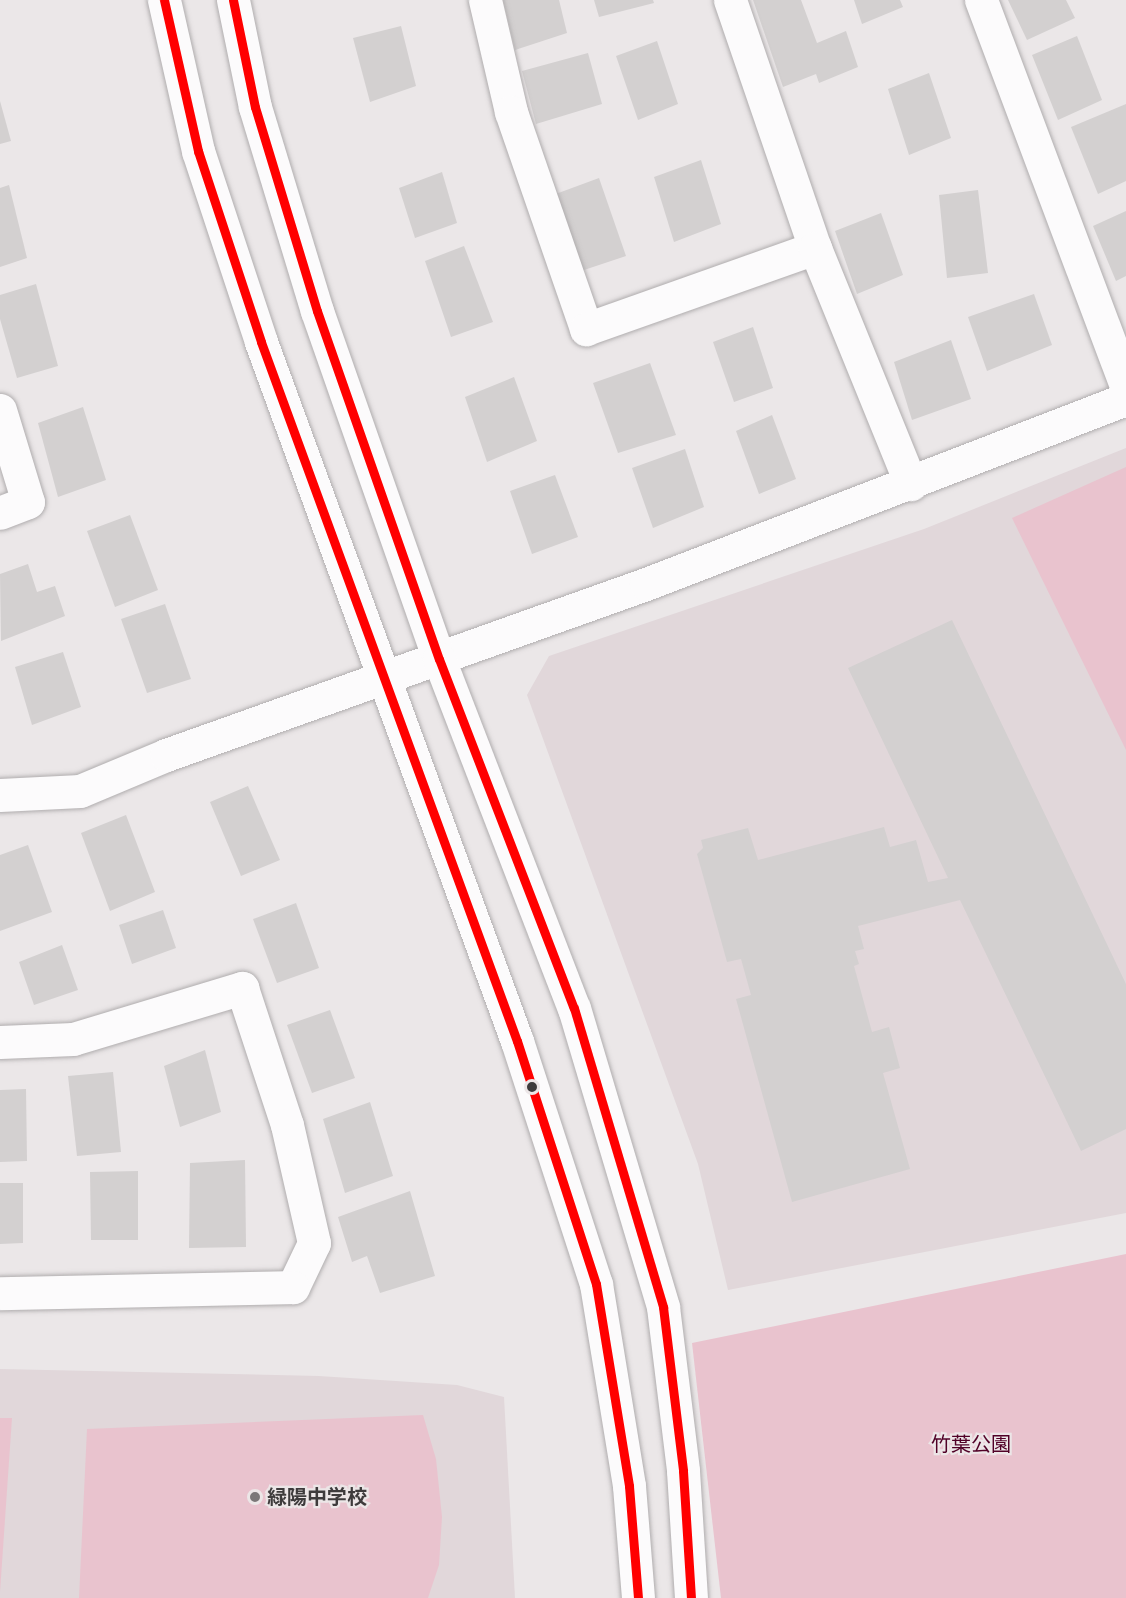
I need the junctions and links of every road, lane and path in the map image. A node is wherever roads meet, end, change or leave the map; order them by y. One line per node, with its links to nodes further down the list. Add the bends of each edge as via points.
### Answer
1 (164, 0): 13 (street, via 198,151 261,342)
2 (233, 0): 12 (street, via 255,107 317,311)
3 (484, 0): 6 (street, via 511,112 586,330)
4 (730, 0): 6 (street)
5 (981, 0): 7 (street)
6 (815, 248): 10 (street)
7 (1126, 386)
8 (1126, 399): 10 (street)
9 (0, 410): 11 (street, via 28,502)
10 (910, 484): 12 (street)
11 (0, 513)
12 (439, 659): 13 (street); 18 (street, via 574,1008 663,1307 682,1460)
13 (387, 678): 14 (street, via 166,755 80,791); 17 (street, via 517,1041 596,1284 629,1486)
14 (0, 795)
15 (0, 1042): 16 (street, via 73,1039 242,988 287,1125 314,1243 293,1287)
16 (0, 1293)
17 (638, 1598)
18 (691, 1598)

